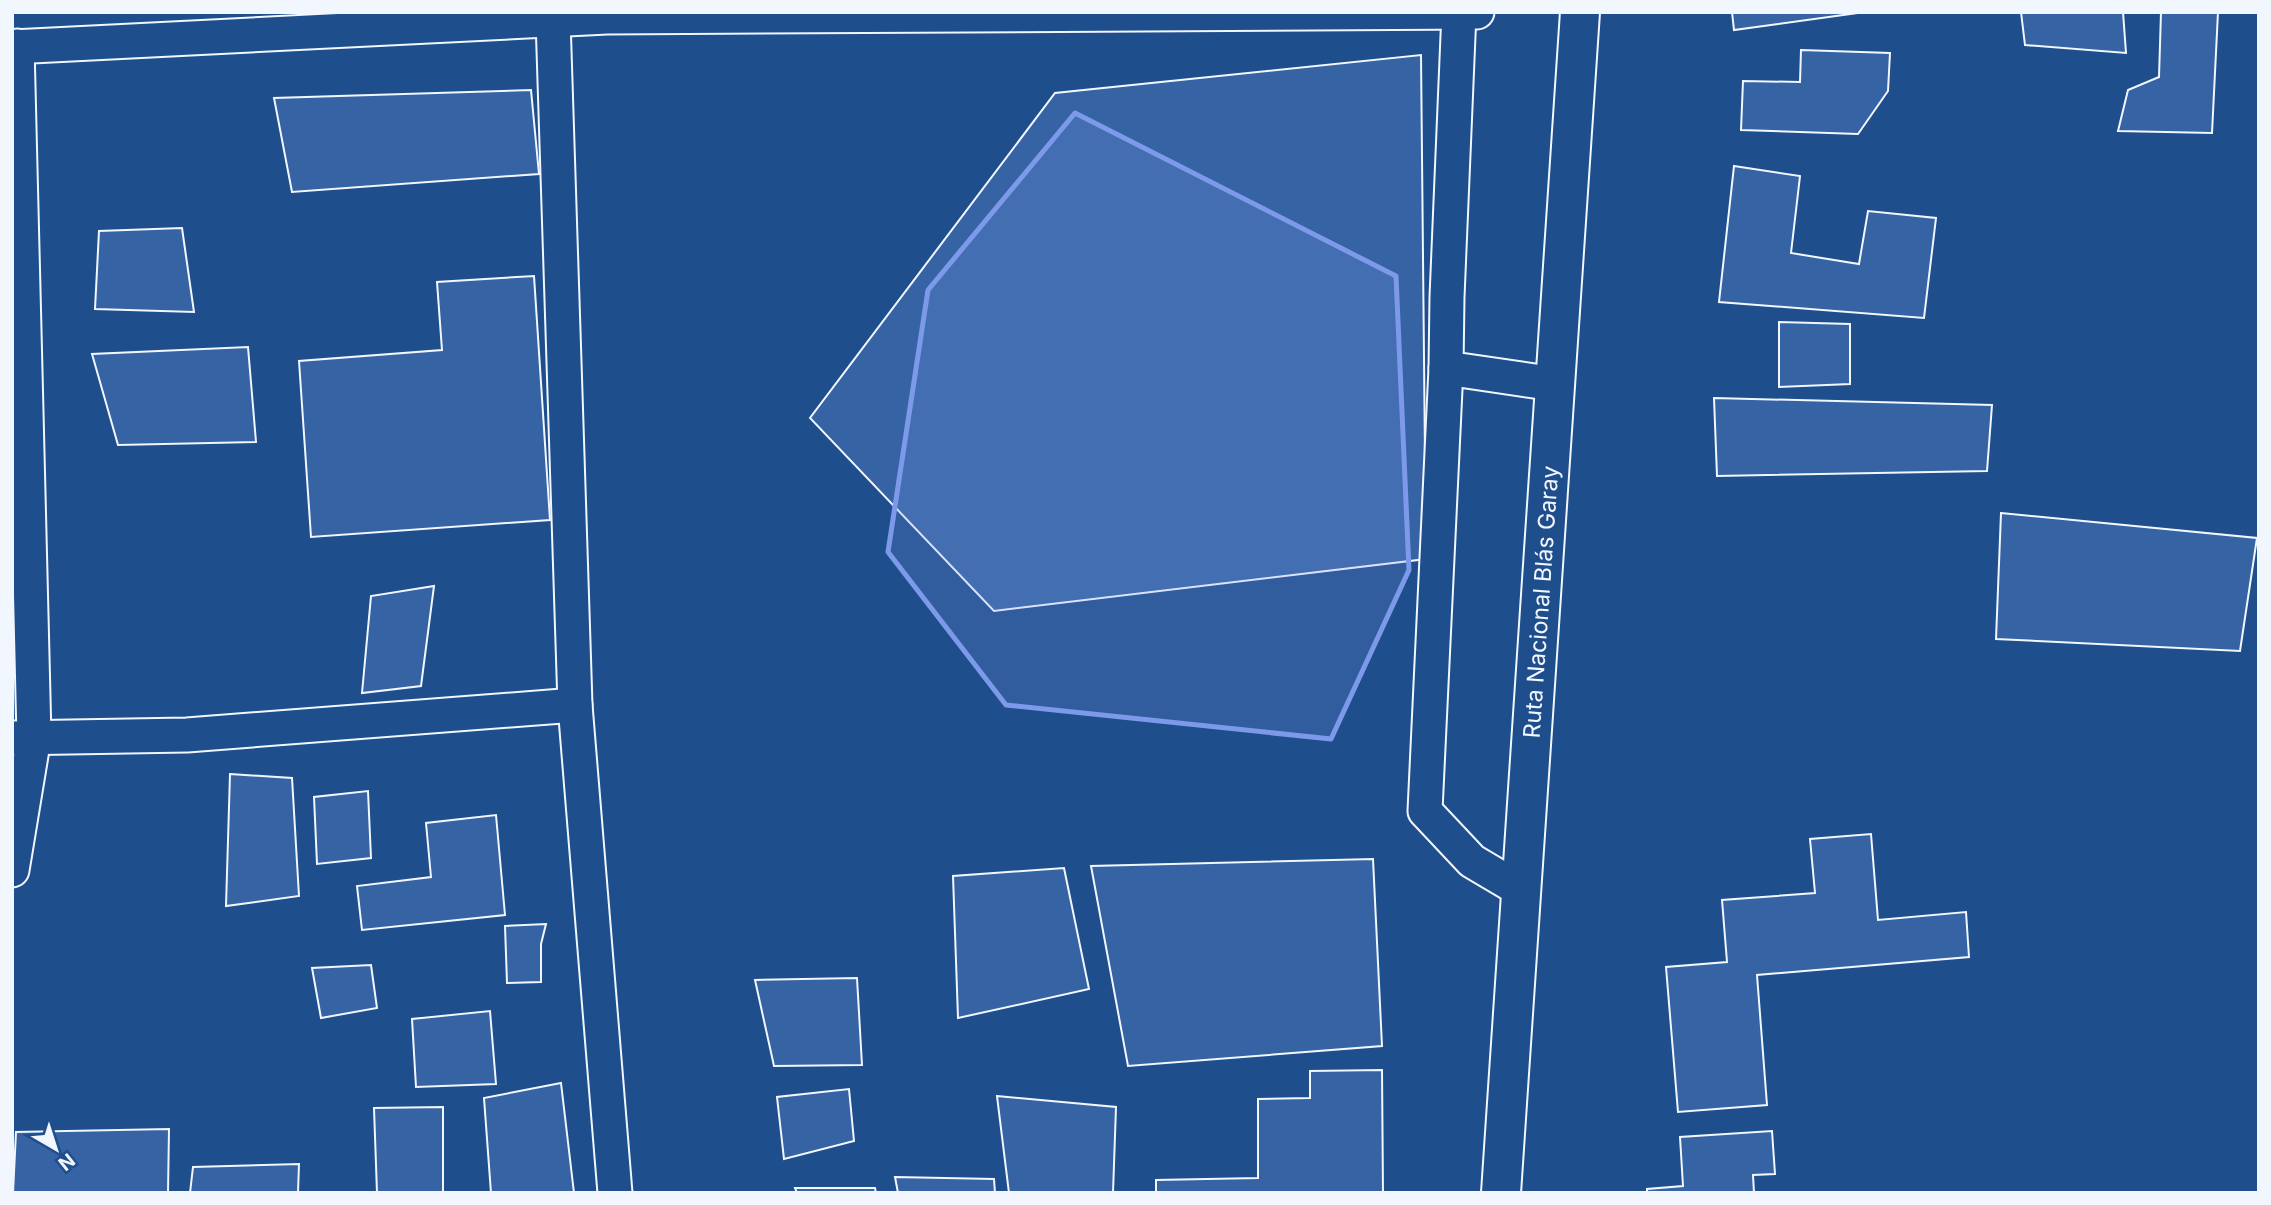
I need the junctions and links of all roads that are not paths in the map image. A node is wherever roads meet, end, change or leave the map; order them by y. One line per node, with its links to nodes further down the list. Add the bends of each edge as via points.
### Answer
1 (1476, 12): 4 (street)
2 (1580, 12): 11 (highway, Ruta Nacional Blás Garay)
3 (994, 13): 4 (street); 5 (street)
4 (1459, 13): 10 (street)
5 (731, 14): 7 (street)
6 (469, 18): 7 (street); 8 (street)
7 (553, 19): 12 (street)
8 (187, 25): 9 (street)
9 (14, 46): 13 (street)
10 (1446, 368): 11 (street); 15 (street, via 1425,811 1472,861)
11 (1555, 384): 15 (highway, Ruta Nacional Blás Garay)
12 (575, 705): 13 (street, via 187,735); 16 (street)
13 (23, 737): 14 (street)
14 (12, 870)
15 (1521, 890): 17 (highway, Ruta Nacional Blás Garay)
16 (615, 1193)
17 (1502, 1193)

